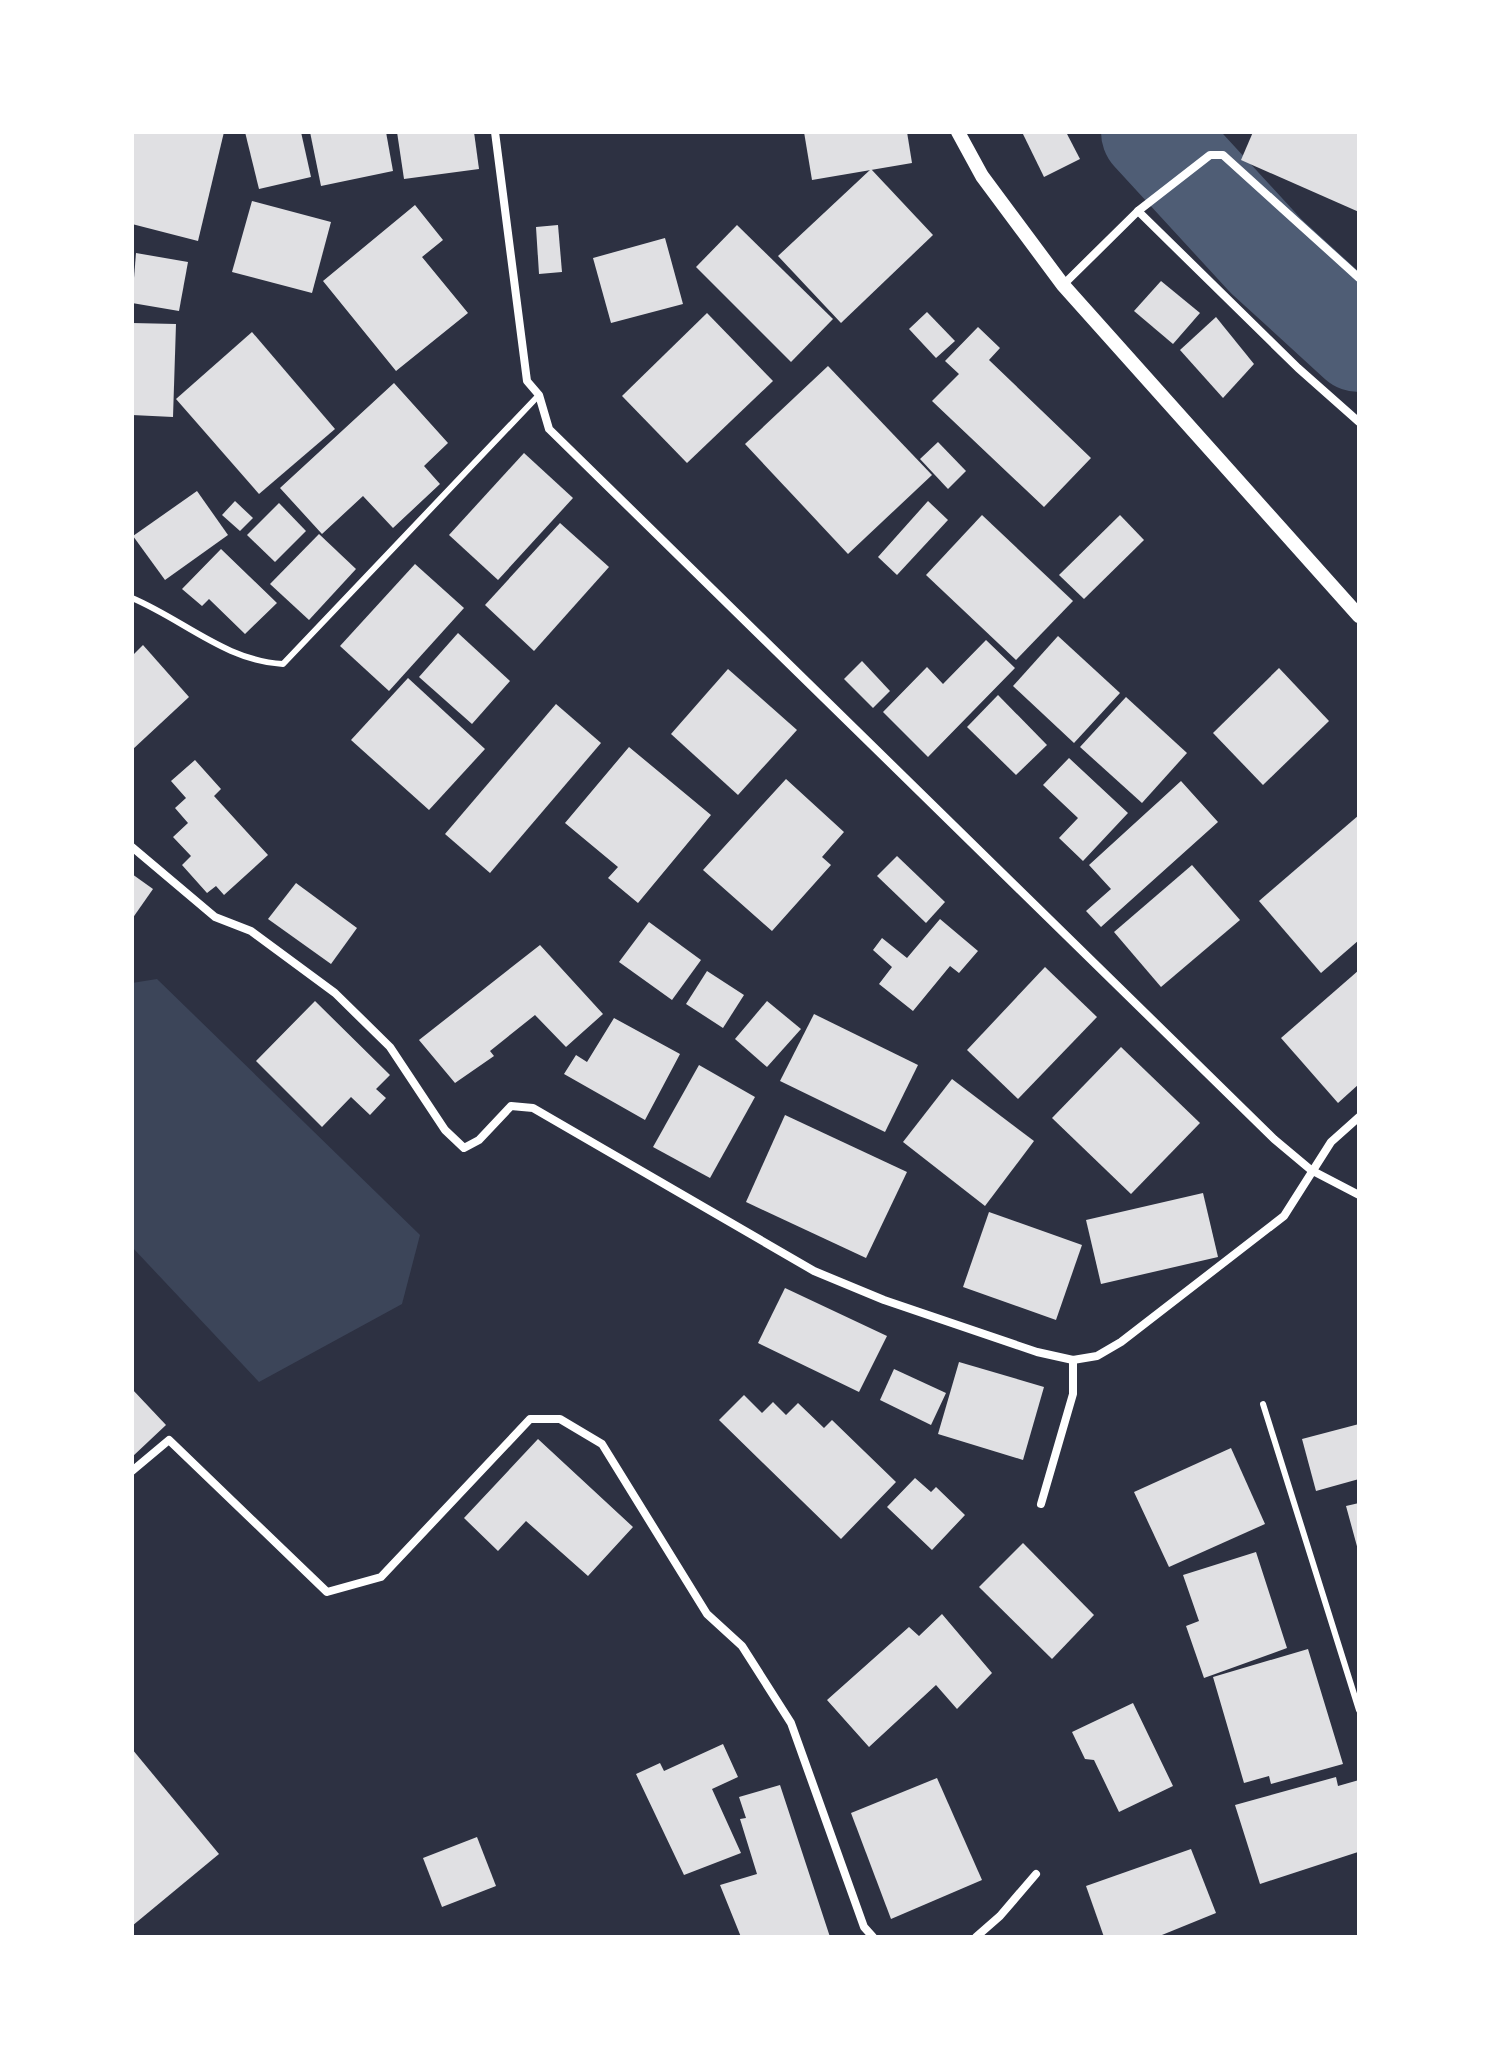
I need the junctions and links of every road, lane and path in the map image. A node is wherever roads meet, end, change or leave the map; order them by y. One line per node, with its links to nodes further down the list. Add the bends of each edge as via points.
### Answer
1 (495, 132): 6 (street, via 527,381)
2 (958, 132): 5 (street, via 982,176)
3 (1138, 211): 4 (street, via 1210,155 1223,155); 5 (street); 7 (street)
4 (1359, 278)
5 (1063, 285): 9 (street)
6 (539, 395): 8 (lane, via 283,664 236,655); 12 (street, via 549,429 1262,1128)
7 (1359, 422)
8 (132, 598)
9 (1359, 616)
10 (132, 847): 14 (street, via 215,917 251,931 335,993 390,1047 445,1130 464,1148 479,1140 511,1106 533,1108 814,1271 884,1300)
11 (1359, 1117): 12 (street)
12 (1311, 1170): 13 (street); 14 (street, via 1284,1216 1121,1342 1097,1356)
13 (1359, 1195)
14 (1073, 1360): 17 (street, via 1073,1394)
15 (1263, 1404): 18 (lane)
16 (132, 1471): 20 (street, via 169,1440 327,1592 381,1577 530,1419 560,1419 602,1444 707,1614 742,1646 791,1723 864,1927)
17 (1041, 1504)
18 (1359, 1710)
19 (1036, 1874): 21 (street)
20 (873, 1937)
21 (976, 1937)

